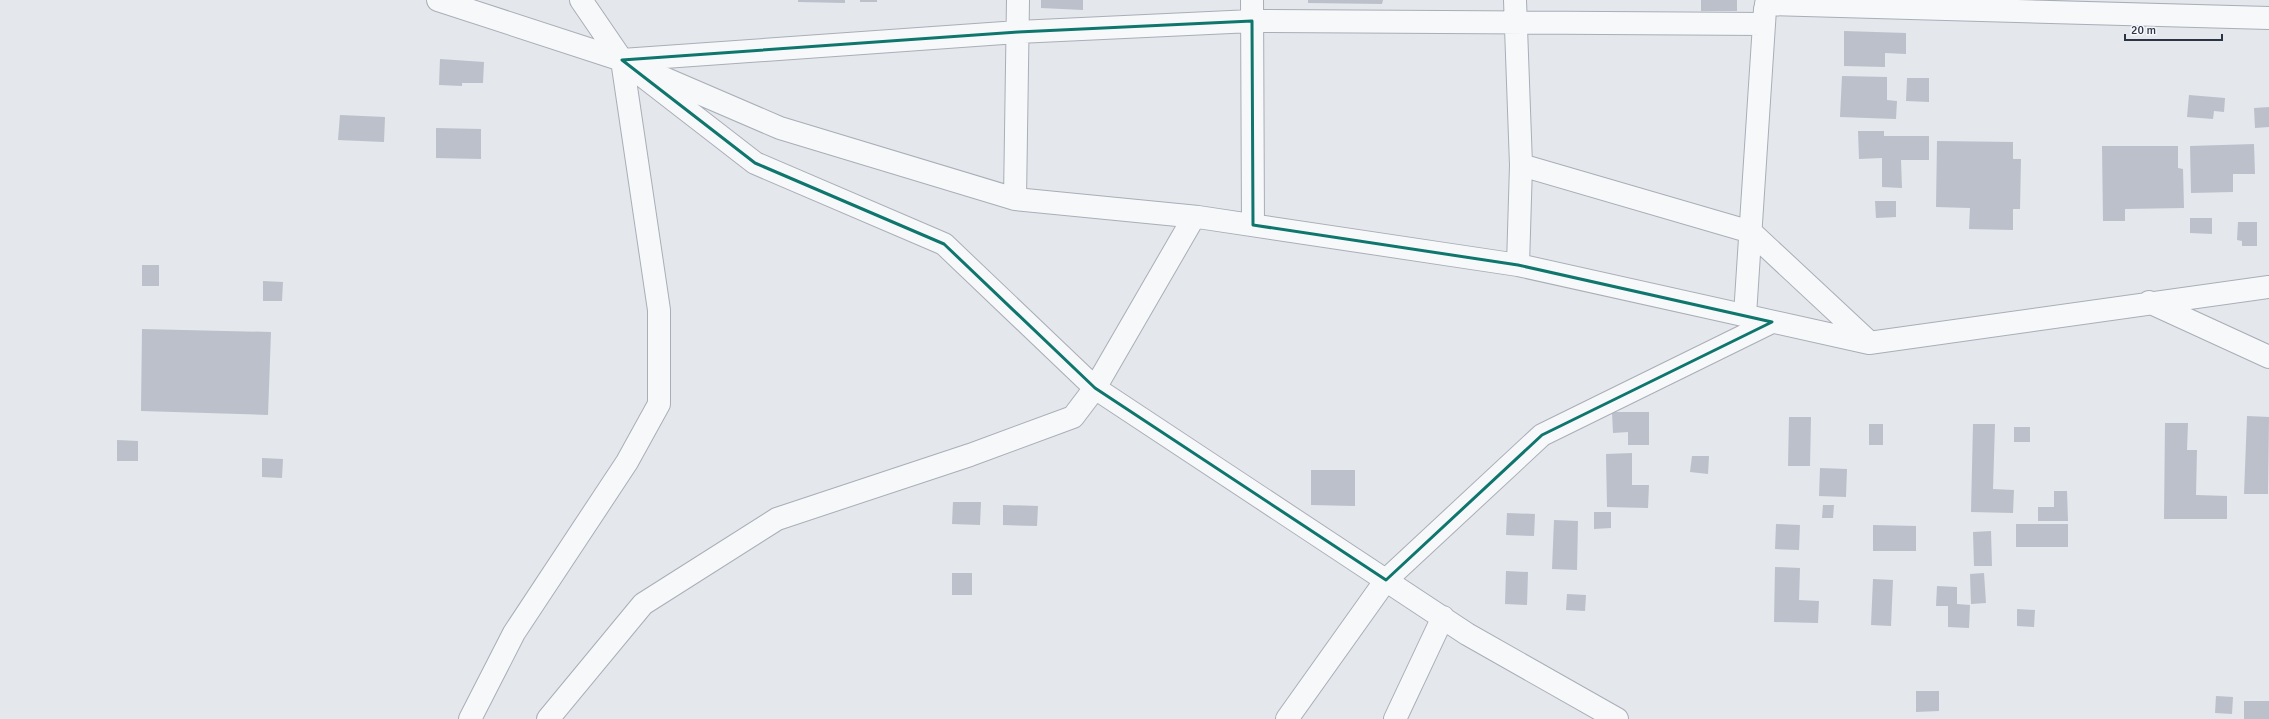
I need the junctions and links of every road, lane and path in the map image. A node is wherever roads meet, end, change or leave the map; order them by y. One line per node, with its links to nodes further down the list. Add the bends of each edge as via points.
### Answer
1 (438, 0): 10 (street)
2 (581, 0): 10 (street)
3 (1018, 0): 9 (street)
4 (2055, 6): 5 (street); 8 (street)
5 (1765, 9): 7 (street); 15 (street)
6 (1252, 10): 7 (street); 9 (street); 14 (street)
7 (1515, 10): 11 (street)
8 (2269, 18)
9 (1018, 32): 10 (street); 12 (street)
10 (622, 60): 12 (street, via 780,128); 23 (street, via 755,163 944,244); 26 (street, via 659,310 659,404 627,462 514,633)
11 (1521, 164): 15 (street); 16 (street)
12 (1015, 199): 13 (street)
13 (1194, 217): 14 (street); 23 (street)
14 (1253, 225): 16 (street)
15 (1751, 232): 19 (street); 21 (street)
16 (1518, 265): 19 (street)
17 (2269, 286): 18 (street)
18 (2149, 302): 21 (street); 22 (street)
19 (1745, 315): 20 (street)
20 (1772, 322): 21 (street); 24 (street, via 1542,435)
21 (1869, 343)
22 (2269, 357)
23 (1095, 388): 24 (street); 27 (street, via 1073,417 970,455 777,519 643,604)
24 (1386, 580): 25 (street); 28 (street)
25 (1443, 617): 29 (street); 30 (street, via 1467,634)
26 (470, 719)
27 (548, 719)
28 (1287, 719)
29 (1395, 719)
30 (1617, 719)

